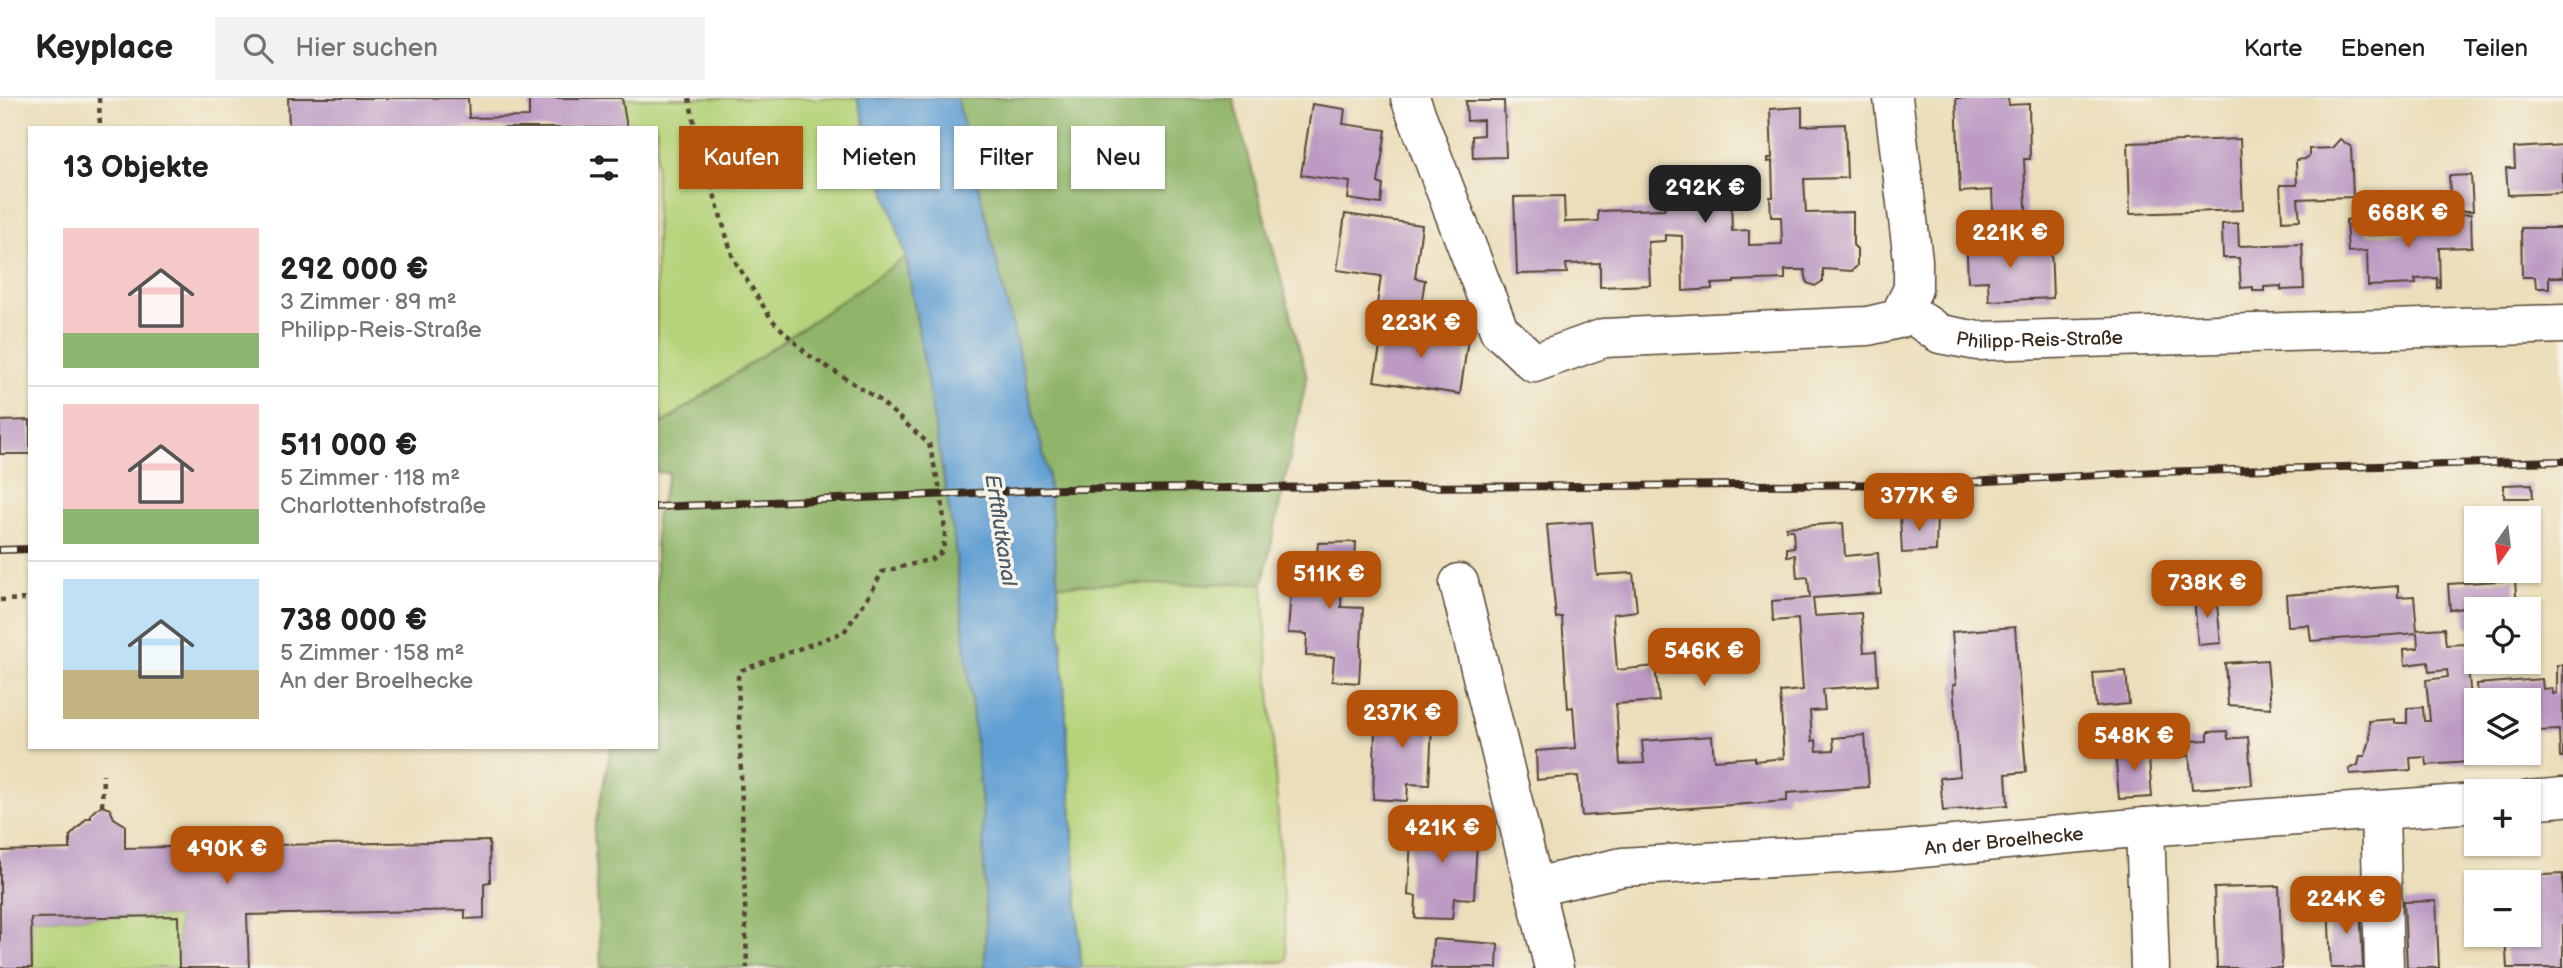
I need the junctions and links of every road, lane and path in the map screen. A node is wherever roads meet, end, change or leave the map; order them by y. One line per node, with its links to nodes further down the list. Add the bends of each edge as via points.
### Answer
1 (99, 98): 5 (path)
2 (689, 98): 19 (path, via 733,258 772,320 807,354 878,399 929,444 946,534 943,551 932,559 882,572 844,632 743,670 738,677)
3 (1410, 98): 6 (street, via 1499,330 1534,363 1604,338 1868,326 1898,319)
4 (1893, 98): 6 (street, via 1913,261 1913,289)
5 (100, 126)
6 (1904, 309): 7 (street, Philipp-Reis-Straße, via 1940,334 1978,341)
7 (2563, 324)
8 (1459, 583): 18 (street)
9 (28, 599): 10 (path)
10 (0, 600)
11 (103, 775): 15 (path)
12 (2563, 797): 13 (street)
13 (2541, 799)
14 (2464, 804): 16 (street, An der Broelhecke)
15 (102, 806)
16 (2380, 811): 17 (street, An der Broelhecke); 22 (street)
17 (2145, 828): 18 (street, An der Broelhecke, via 1890,851 1622,867); 21 (street)
18 (1535, 887): 20 (street)
19 (747, 968)
20 (1554, 968)
21 (2150, 968)
22 (2384, 968)

